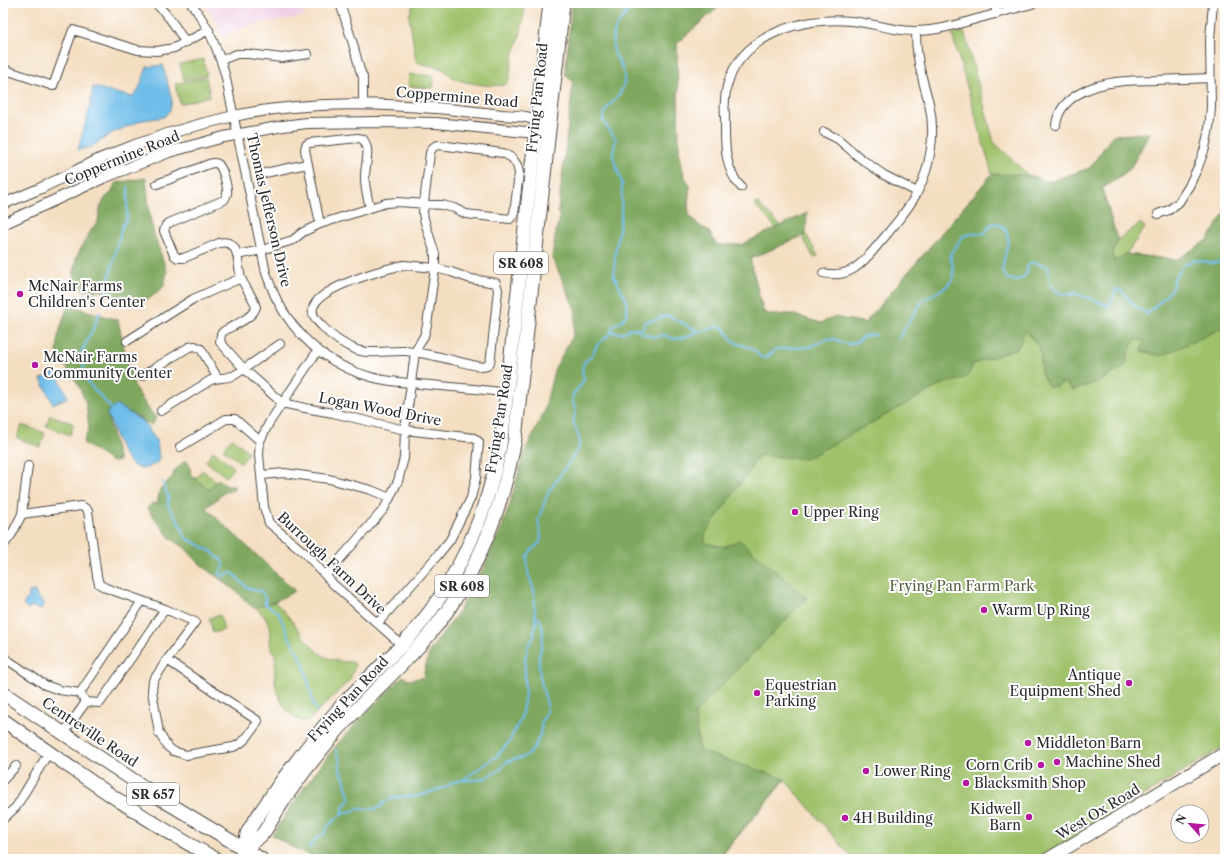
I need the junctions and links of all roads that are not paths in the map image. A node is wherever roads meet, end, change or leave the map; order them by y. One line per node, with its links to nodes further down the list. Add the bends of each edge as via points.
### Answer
1 (156, 3): 12 (street)
2 (192, 3): 10 (street, Thomas Jefferson Drive)
3 (340, 3): 17 (street, via 363,77)
4 (550, 3): 19 (main road, Frying Pan Road / SR 608)
5 (563, 3): 21 (main road, Frying Pan Road / SR 608)
6 (994, 3): 9 (street)
7 (1035, 3): 9 (street)
8 (1213, 3): 16 (street)
9 (997, 14): 11 (street, via 938,30)
10 (209, 30): 12 (street); 14 (street, Thomas Jefferson Drive)
11 (916, 32): 28 (street, via 852,21 823,20 786,29 752,46 732,72 724,103 727,163 732,176); 29 (street, via 932,127 929,162)
12 (185, 42): 15 (street, via 174,48 138,50 73,30 53,86)
13 (308, 54): 14 (street, via 282,58 237,54)
14 (221, 60): 18 (street, Thomas Jefferson Drive)
15 (3, 69)
16 (1210, 78): 20 (street, via 1125,81 1101,85 1083,92 1066,103 1059,112); 33 (street, via 1209,128 1198,167 1179,202)
17 (362, 104): 18 (street, Coppermine Road, via 301,106); 19 (street, Coppermine Road, via 414,106)
18 (234, 116): 24 (street, Thomas Jefferson Drive); 30 (street, Coppermine Road, via 171,132 130,147)
19 (537, 119): 21 (street, Coppermine Road); 23 (main road, Frying Pan Road / SR 608)
20 (1056, 125)
21 (550, 127): 23 (street, Coppermine Road); 50 (main road, Frying Pan Road / SR 608)
22 (824, 132): 29 (street, via 838,139 884,175)
23 (536, 133): 24 (street, Coppermine Road, via 436,124 373,122 307,123); 49 (main road, Frying Pan Road / SR 608)
24 (238, 135): 34 (street, Coppermine Road, via 193,145 143,161); 36 (street, Thomas Jefferson Drive)
25 (307, 164): 26 (street); 32 (street, via 305,150 309,143 363,139 368,148 365,180); 35 (street)
26 (265, 173)
27 (158, 184): 37 (street, via 212,163 220,166 227,190 224,200 169,223 164,231 174,255 178,258 224,242 232,246)
28 (741, 187)
29 (917, 192): 39 (street, via 898,221 864,260 846,273)
30 (3, 204)
31 (424, 204): 31 (street, via 442,205 466,214 510,219 516,208 519,173 517,165 512,158 503,153 435,146 430,153); 32 (street, via 398,202); 38 (street, via 424,219 435,254)
32 (370, 208): 35 (street)
33 (1158, 214)
34 (3, 224)
35 (320, 224): 36 (street, via 292,240)
36 (262, 250): 37 (street); 43 (street, Thomas Jefferson Drive, via 266,273 275,297 297,330)
37 (237, 255): 40 (street, Logan Wood Drive)
38 (434, 268): 44 (street, via 427,325); 44 (street, via 496,283 498,286 490,362 482,367); 44 (street, via 404,265 389,268 334,289 316,301 313,307 315,318 324,329 356,350)
39 (823, 273)
40 (241, 278): 41 (street, via 193,299); 45 (street, Logan Wood Drive, via 255,304 255,312 224,331 220,342)
41 (127, 341)
42 (280, 344): 45 (street)
43 (318, 350): 48 (street, Thomas Jefferson Drive, via 336,363 360,374); 51 (street, Burrough Farm Drive)
44 (415, 352): 48 (street)
45 (244, 369): 47 (street, via 228,378); 51 (street, Logan Wood Drive)
46 (142, 376): 47 (street, via 189,347 195,346 200,349)
47 (217, 377): 52 (street)
48 (411, 383): 49 (street, Thomas Jefferson Drive); 53 (street)
49 (507, 393): 50 (street, Thomas Jefferson Drive); 65 (main road, Frying Pan Road / SR 608, via 498,460 480,517 444,591)
50 (521, 395): 66 (main road, Frying Pan Road / SR 608, via 509,472 488,535 452,603)
51 (282, 403): 53 (street, Logan Wood Drive); 54 (street, Burrough Farm Drive)
52 (161, 411)
53 (405, 430): 58 (street, via 404,458); 64 (street, Logan Wood Drive, via 474,438 480,447 476,478 471,498 450,540)
54 (260, 441): 55 (street, via 235,419 230,418); 57 (street, Burrough Farm Drive)
55 (180, 447)
56 (28, 466): 59 (street)
57 (262, 475): 58 (street, via 284,473 328,479 372,490); 61 (street, Burrough Farm Drive, via 264,507 269,523 306,554)
58 (390, 498): 61 (street, via 384,509)
59 (22, 514): 60 (street); 62 (street, via 81,506 85,508 88,511 99,584)
60 (3, 546)
61 (326, 575): 64 (street, Burrough Farm Drive)
62 (142, 601): 63 (street); 70 (street)
63 (165, 609): 68 (street, via 195,622); 71 (street, via 100,703)
64 (378, 623): 65 (street, Burrough Farm Drive)
65 (402, 645): 66 (street, Burrough Farm Drive); 79 (main road, Frying Pan Road / SR 608, via 345,702 309,744 268,799 247,833)
66 (412, 654): 79 (main road, Frying Pan Road / SR 608, via 333,735 302,774 263,834)
67 (3, 657): 70 (street, via 45,685)
68 (167, 660): 68 (street, via 153,681 152,691 159,732 167,746 186,755 240,745 258,721)
69 (3, 693): 73 (main road, Centreville Road / SR 657)
70 (80, 693): 71 (street)
71 (86, 702): 73 (street)
72 (3, 720): 74 (main road, SR 657)
73 (63, 734): 79 (main road, Centreville Road / SR 657)
74 (49, 752): 78 (street, via 16,807); 80 (main road, SR 657, via 148,820)
75 (1225, 753): 82 (main road, West Ox Road)
76 (16, 766): 77 (street)
77 (3, 780)
78 (3, 819)
79 (242, 854): 81 (main road, Centreville Road / SR 657)
80 (216, 859)
81 (262, 859)
82 (1048, 859)

